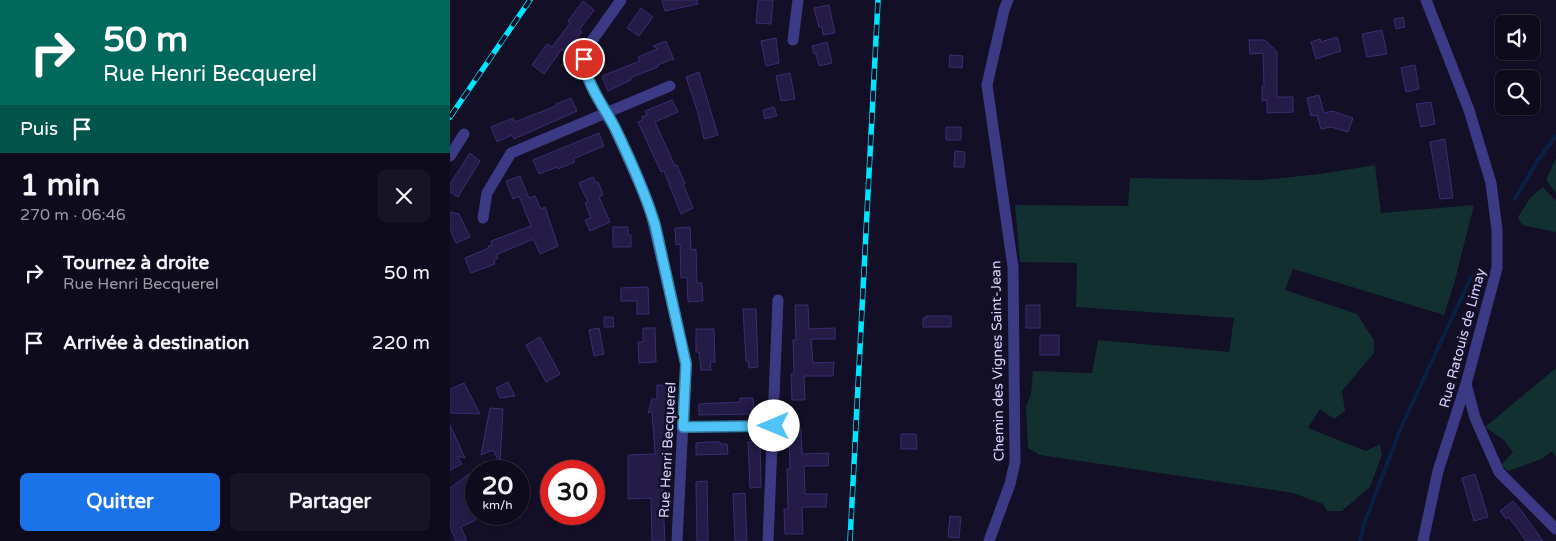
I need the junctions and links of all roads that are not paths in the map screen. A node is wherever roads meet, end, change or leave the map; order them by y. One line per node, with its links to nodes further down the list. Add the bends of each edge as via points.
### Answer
1 (621, 0): 7 (street, Rue Henri Becquerel, via 586,49 584,59 585,71)
2 (798, 0): 5 (street)
3 (1008, 0): 18 (street, Chemin des Vignes Saint-Jean, via 987,85 1013,267 1015,462)
4 (1426, 0): 12 (street, Rue Ratouis de Limay, via 1469,110 1490,183 1497,230 1497,268)
5 (793, 40)
6 (670, 86): 7 (street)
7 (605, 113): 10 (street, via 511,153 487,193); 14 (street, Rue Henri Becquerel, via 642,188 655,225 686,364)
8 (464, 134): 9 (street)
9 (450, 156)
10 (483, 218)
11 (778, 300): 13 (street)
12 (1466, 384): 15 (street, via 1475,418 1499,472); 19 (street, Rue Ratouis de Limay, via 1438,471)
13 (774, 426): 14 (street); 17 (street)
14 (683, 427): 16 (street, Rue Henri Becquerel)
15 (1556, 529)
16 (677, 541)
17 (768, 541)
18 (989, 541)
19 (1423, 541)

